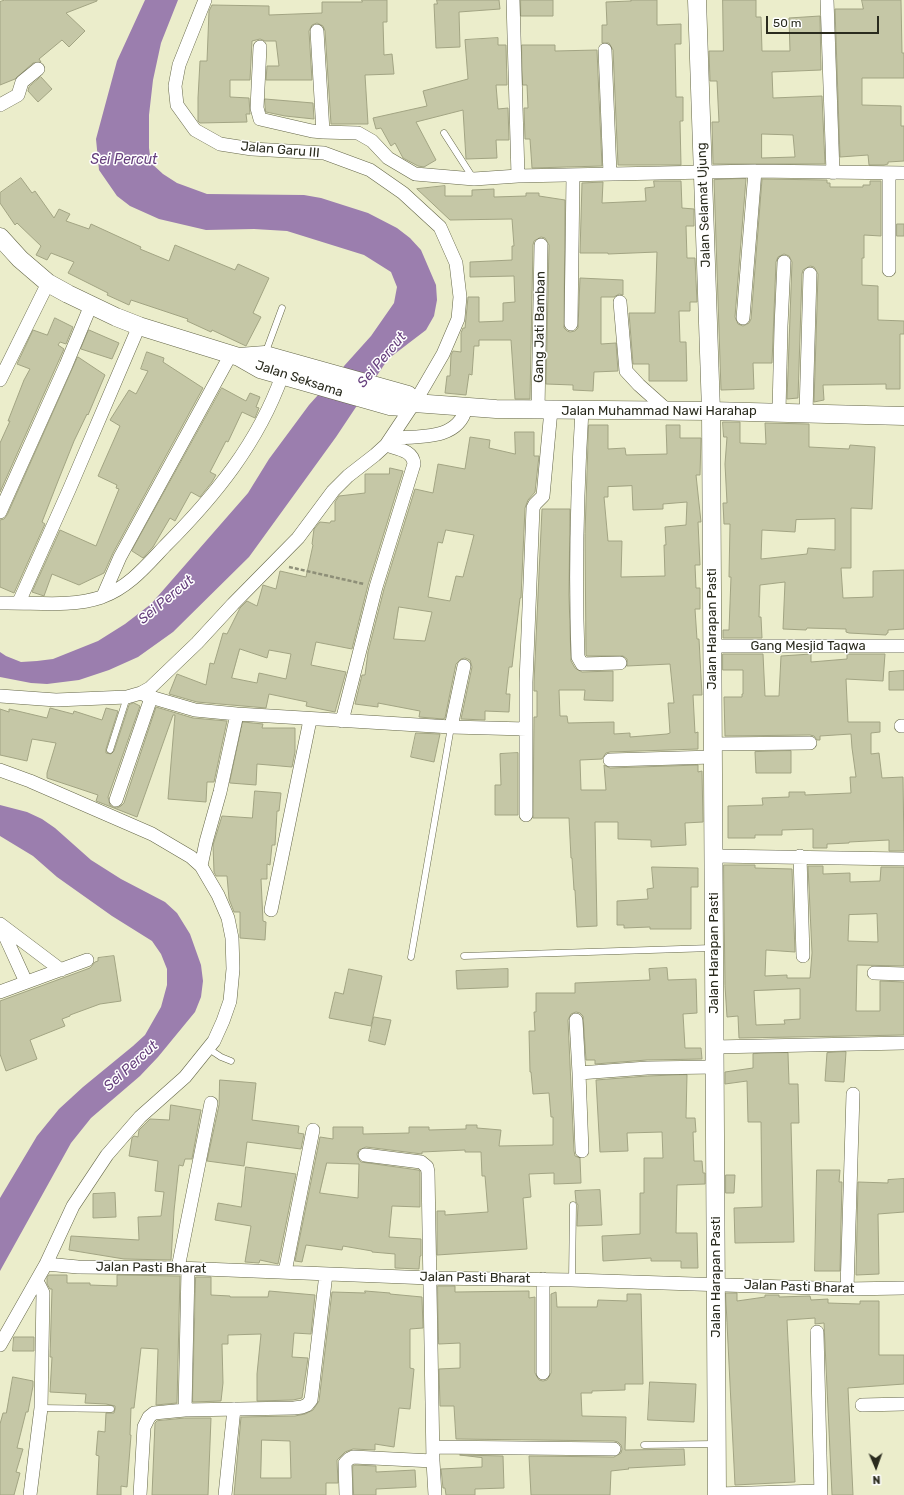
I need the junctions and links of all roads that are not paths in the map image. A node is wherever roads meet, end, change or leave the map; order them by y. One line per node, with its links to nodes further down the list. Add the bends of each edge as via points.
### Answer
1 (205, 0): 38 (street, Jalan Garu III, via 179,65 175,86 177,105 195,130 220,144 252,149 324,153 370,170 403,193 440,227 456,263 460,297 458,319 443,354)
2 (513, 0): 18 (street)
3 (697, 0): 13 (street, Jalan Selamat Ujung)
4 (827, 0): 14 (street)
5 (317, 31): 10 (street)
6 (260, 47): 10 (street, via 257,108 260,119)
7 (605, 50): 16 (street)
8 (38, 69): 9 (street, via 22,82 18,95)
9 (0, 105)
10 (322, 132): 20 (street, via 358,133 372,141 388,158 415,174)
11 (444, 133): 20 (lane)
12 (755, 171): 13 (street); 14 (street); 30 (street)
13 (702, 173): 16 (street); 43 (street, Jalan Selamat Ujung)
14 (832, 173): 15 (street)
15 (889, 173): 17 (street); 24 (street)
16 (610, 174): 19 (street)
17 (904, 174)
18 (518, 176): 19 (street); 20 (street)
19 (573, 176): 31 (street)
20 (474, 179)
21 (0, 237): 26 (street, Jalan Seksama)
22 (541, 245): 40 (street, Gang Jati Bamban)
23 (784, 262): 44 (street)
24 (889, 270)
25 (810, 274): 45 (street)
26 (48, 283): 28 (street, Jalan Seksama); 37 (street)
27 (620, 302): 42 (street, via 626,371)
28 (91, 305): 32 (street, Jalan Seksama); 48 (street)
29 (282, 308): 34 (lane)
30 (743, 318)
31 (571, 324)
32 (139, 326): 33 (street, Jalan Seksama); 50 (street)
33 (235, 356): 34 (street, Jalan Seksama); 49 (street, via 120,557)
34 (262, 362): 35 (street, Jalan Seksama); 36 (street, Jalan Seksama)
35 (306, 374): 36 (street, Jalan Seksama); 38 (street, Jalan Seksama, via 393,399 403,407)
36 (282, 376): 49 (street, via 253,438 213,495 144,569)
37 (0, 380)
38 (414, 403): 39 (street, Jalan Muhammad Nawi Harahap); 47 (street, Jalan Garu III)
39 (466, 408): 40 (street, Jalan Muhammad Nawi Harahap); 47 (street, via 464,417 453,429 439,435)
40 (544, 410): 41 (street, Jalan Muhammad Nawi Harahap); 63 (street, Gang Jati Bamban, via 543,496 533,508)
41 (582, 410): 42 (street, Jalan Muhammad Nawi Harahap); 54 (street, via 576,598 578,657 582,664)
42 (667, 410): 43 (street, Jalan Muhammad Nawi Harahap)
43 (711, 411): 44 (street, Jalan Muhammad Nawi Harahap); 52 (street, Jalan Harapan Pasti)
44 (779, 412): 45 (street, Jalan Muhammad Nawi Harahap)
45 (806, 412): 46 (street, Jalan Muhammad Nawi Harahap)
46 (904, 416)
47 (388, 442): 56 (street, Jalan Garu III, via 333,491 298,538); 61 (street, via 411,454 414,464 376,587)
48 (0, 512)
49 (104, 596): 50 (street, via 75,604)
50 (19, 602): 51 (street)
51 (0, 603)
52 (712, 646): 53 (street, Gang Mesjid Taqwa); 66 (street, Jalan Harapan Pasti)
53 (904, 646)
54 (620, 663)
55 (464, 666): 62 (street)
56 (146, 695): 58 (street); 59 (street, via 195,710); 69 (street)
57 (0, 696): 58 (street, via 56,700)
58 (127, 697): 65 (lane)
59 (237, 714): 60 (street); 74 (street)
60 (310, 720): 61 (street); 75 (street)
61 (342, 721): 62 (street)
62 (451, 727): 63 (street); 80 (lane)
63 (526, 729): 70 (street, Gang Jati Bamban)
64 (810, 743): 66 (street)
65 (110, 750)
66 (713, 750): 67 (street); 71 (street, Jalan Harapan Pasti)
67 (610, 760)
68 (0, 770): 74 (street, via 152,834 191,857)
69 (116, 800)
70 (526, 814)
71 (713, 856): 72 (street); 77 (street, Jalan Harapan Pasti)
72 (800, 856): 73 (street); 79 (street)
73 (904, 859)
74 (201, 866): 90 (street, via 228,918 232,938 230,1001)
75 (271, 910)
76 (0, 925): 82 (street); 85 (street)
77 (714, 948): 78 (lane); 89 (street, Jalan Harapan Pasti)
78 (464, 956)
79 (803, 956)
80 (411, 957)
81 (87, 960): 82 (street)
82 (61, 970): 85 (street)
83 (874, 973): 84 (street)
84 (904, 974)
85 (26, 982): 86 (street)
86 (0, 992)
87 (576, 1020): 93 (street)
88 (904, 1043): 89 (street)
89 (714, 1047): 92 (street, Jalan Harapan Pasti)
90 (209, 1048): 91 (lane); 100 (street, via 185,1077 140,1117 107,1155 73,1206)
91 (231, 1061)
92 (715, 1066): 93 (street); 108 (street, Jalan Harapan Pasti)
93 (579, 1073): 97 (street)
94 (853, 1094): 110 (street)
95 (211, 1103): 101 (street)
96 (313, 1130): 102 (street)
97 (582, 1151)
98 (366, 1155): 104 (street, via 421,1162 427,1167)
99 (573, 1205): 106 (lane)
100 (46, 1264): 101 (street, Jalan Pasti Bharat); 107 (street)
101 (183, 1269): 102 (street, Jalan Pasti Bharat); 118 (street)
102 (285, 1272): 103 (street, Jalan Pasti Bharat)
103 (326, 1274): 104 (street, Jalan Pasti Bharat); 119 (street, via 311,1400 302,1407)
104 (430, 1278): 105 (street, Jalan Pasti Bharat); 122 (street)
105 (543, 1280): 106 (street, Jalan Pasti Bharat); 113 (street)
106 (572, 1280): 108 (street, Jalan Pasti Bharat)
107 (36, 1282): 112 (street); 116 (street, via 43,1293)
108 (716, 1284): 110 (street, Jalan Pasti Bharat); 120 (street, Jalan Harapan Pasti)
109 (904, 1288): 110 (street, Jalan Pasti Bharat)
110 (847, 1289)
111 (817, 1332): 125 (street)
112 (0, 1345)
113 (543, 1373)
114 (904, 1404): 115 (street)
115 (862, 1405)
116 (41, 1408): 117 (lane); 127 (street)
117 (111, 1409)
118 (186, 1410): 119 (street); 128 (street, via 159,1412 146,1421)
119 (234, 1410): 129 (street)
120 (717, 1444): 121 (lane); 126 (street, Jalan Harapan Pasti)
121 (644, 1446)
122 (433, 1447): 123 (street); 124 (street)
123 (614, 1448)
124 (433, 1461): 130 (street, via 349,1458 346,1463); 131 (street)
125 (821, 1493): 126 (street)
126 (717, 1494)
127 (30, 1495)
128 (140, 1495)
129 (225, 1495)
130 (346, 1495)
131 (435, 1495)

